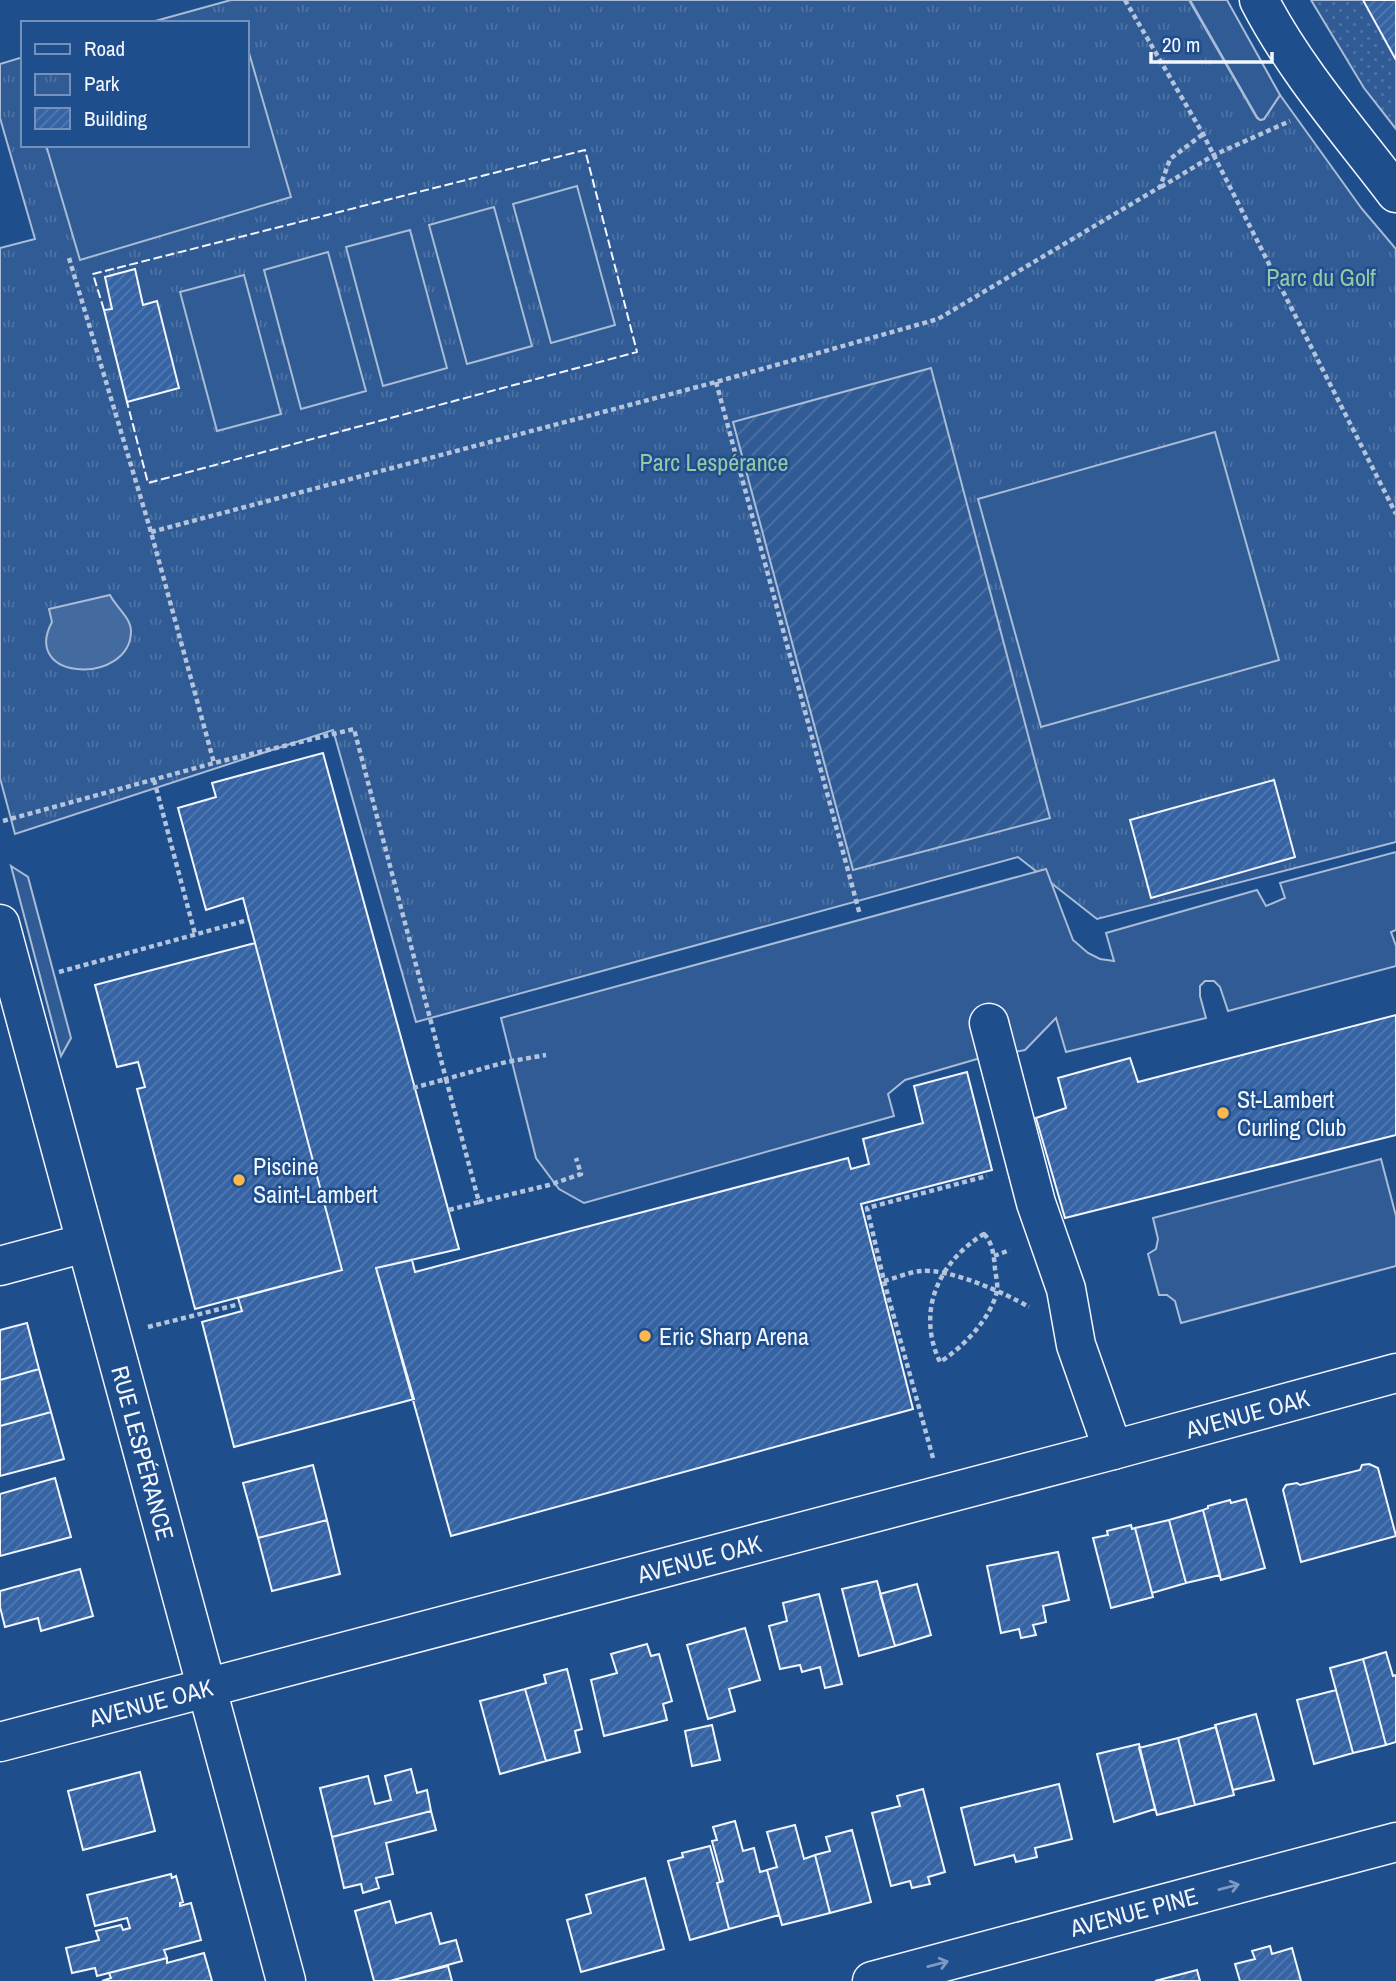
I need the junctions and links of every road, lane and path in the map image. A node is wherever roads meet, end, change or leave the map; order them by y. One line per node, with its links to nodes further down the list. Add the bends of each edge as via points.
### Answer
1 (1125, 0): 4 (path)
2 (1259, 0): 7 (street, via 1307,77)
3 (1295, 118): 5 (path)
4 (1203, 134): 5 (path); 6 (path, via 1170,159)
5 (1214, 155): 6 (path); 10 (path)
6 (1160, 187): 9 (path, via 938,319)
7 (1396, 193)
8 (69, 258): 11 (path)
9 (716, 382): 11 (path); 15 (path)
10 (1396, 514)
11 (151, 532): 12 (path)
12 (214, 763): 13 (path); 22 (path, via 354,729)
13 (154, 780): 14 (path); 18 (path)
14 (3, 821)
15 (860, 915)
16 (248, 920): 18 (path)
17 (0, 924): 28 (street, RUE LESPÉRANCE)
18 (195, 934): 19 (path)
19 (60, 972)
20 (989, 1023): 36 (street, via 1036,1203 1066,1289 1076,1345)
21 (546, 1055): 22 (path)
22 (446, 1079): 23 (path); 26 (path)
23 (413, 1088)
24 (576, 1158): 26 (path, via 581,1174)
25 (996, 1174): 31 (path, via 867,1208)
26 (479, 1202): 27 (path)
27 (449, 1210)
28 (85, 1243): 29 (street); 38 (street, RUE LESPÉRANCE)
29 (0, 1266)
30 (942, 1273): 31 (path, via 922,1271); 32 (path); 32 (path, via 984,1234 994,1256); 32 (path, via 933,1291 929,1322 940,1362 969,1339)
31 (884, 1281): 37 (path)
32 (997, 1290)
33 (240, 1304): 34 (path)
34 (140, 1329)
35 (1396, 1373): 36 (street, AVENUE OAK)
36 (1113, 1450): 38 (street, AVENUE OAK)
37 (935, 1466)
38 (207, 1688): 39 (street, AVENUE OAK); 41 (street, RUE LESPÉRANCE)
39 (0, 1742)
40 (1396, 1842): 42 (street, AVENUE PINE, one-way to 40)
41 (286, 1981)
42 (872, 1981)

